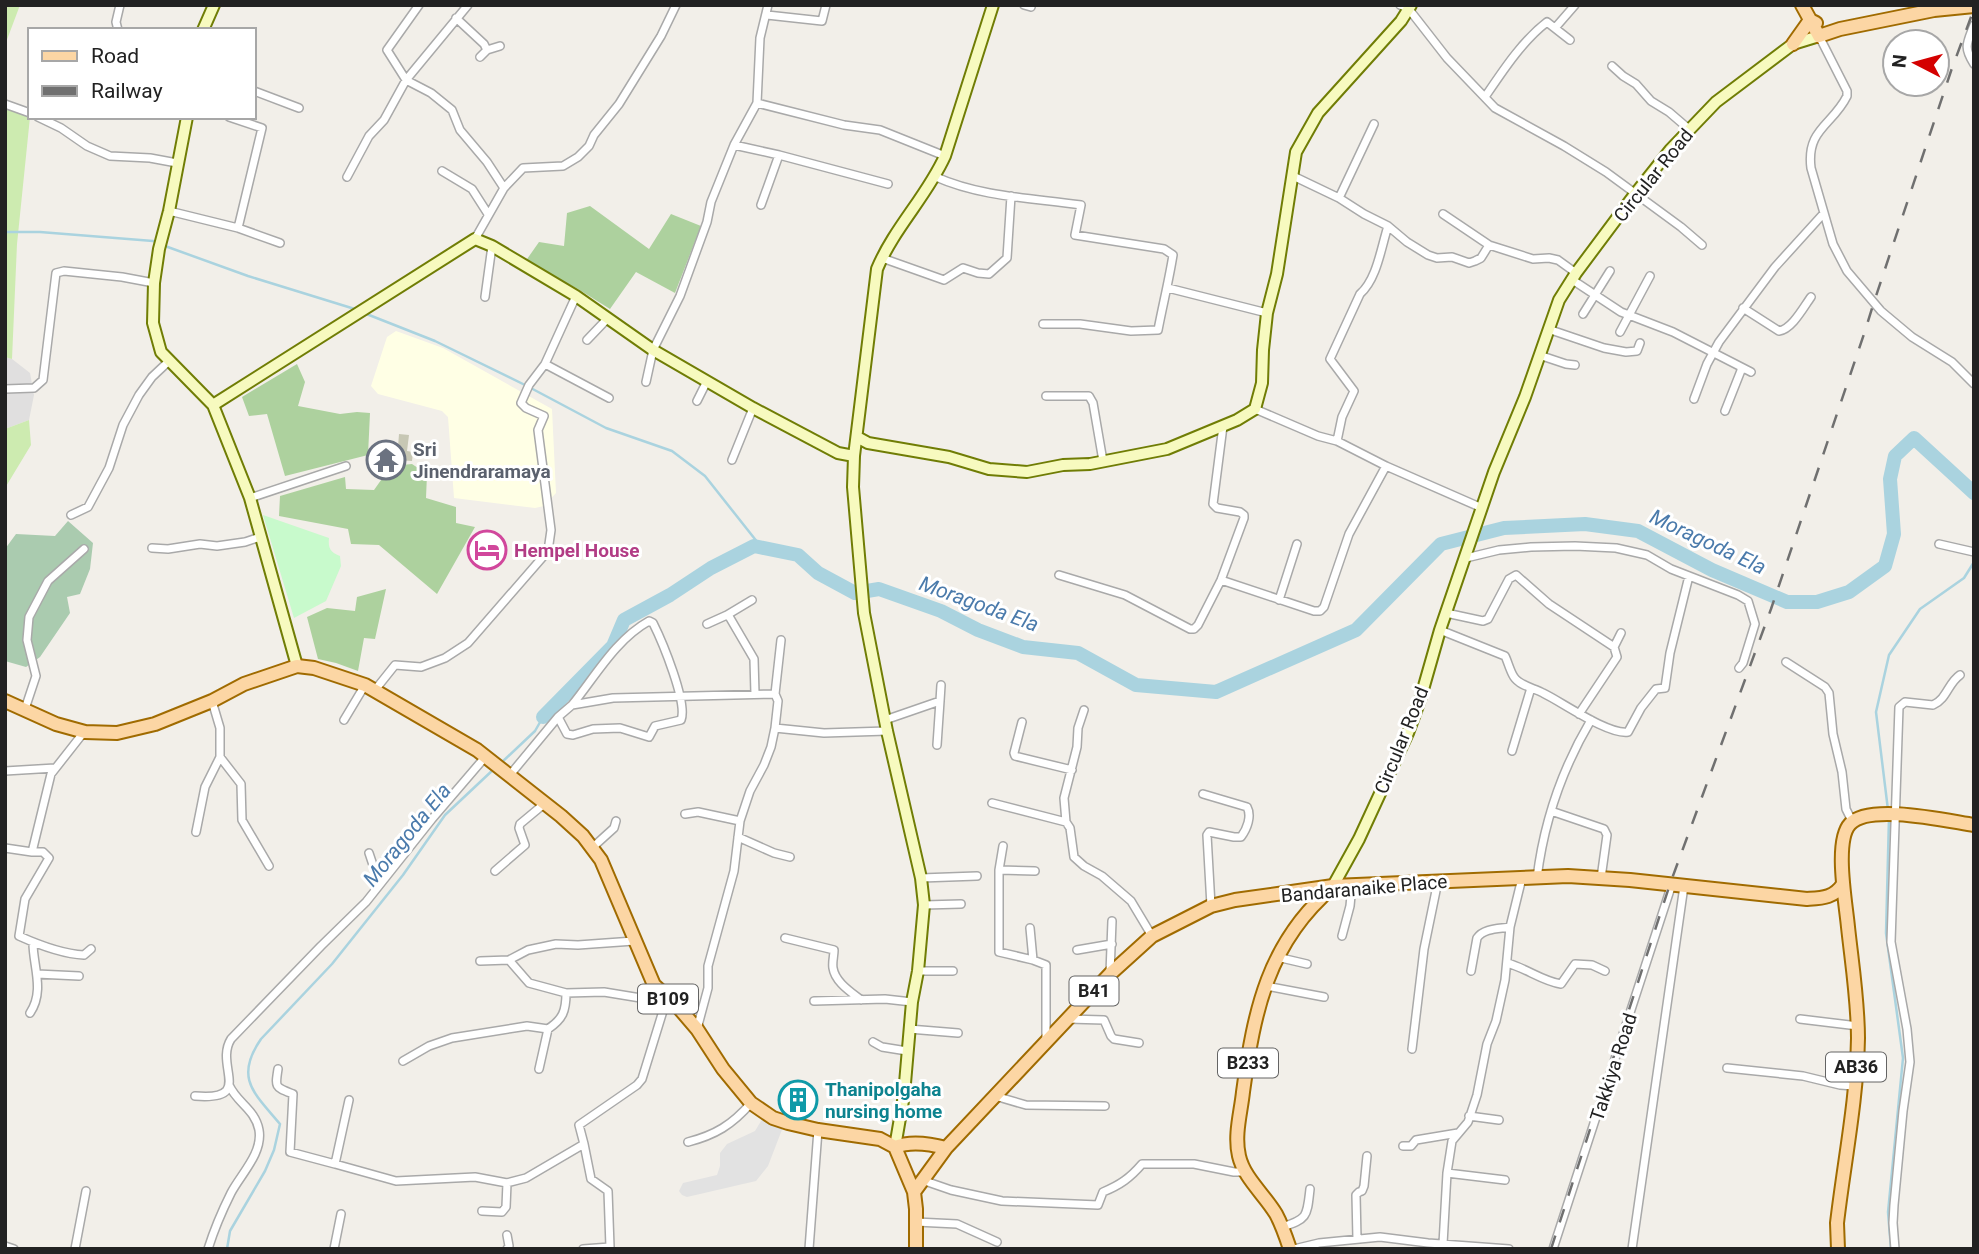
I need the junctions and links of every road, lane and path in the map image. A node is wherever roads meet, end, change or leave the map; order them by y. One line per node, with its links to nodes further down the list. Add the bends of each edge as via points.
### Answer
1 (120, 5): 20 (street)
2 (214, 5): 21 (street)
3 (419, 5): 29 (street, via 387,50)
4 (468, 5): 16 (street)
5 (676, 5): 50 (street, via 619,104 578,158 562,166 523,168)
6 (768, 5): 15 (street)
7 (826, 5): 15 (street, via 822,21)
8 (993, 5): 43 (street)
9 (1024, 5): 10 (street)
10 (1031, 5)
11 (1575, 5): 19 (street)
12 (1802, 5): 17 (main road)
13 (1406, 6): 31 (street); 46 (street, via 1401,21 1318,113 1296,152)
14 (1974, 6): 22 (main road, Circular Road)
15 (767, 15): 32 (street, via 760,38)
16 (456, 18): 26 (street, via 484,44 484,54); 29 (street)
17 (1810, 20): 22 (main road); 23 (main road); 25 (main road)
18 (1974, 25): 27 (street, via 1966,53)
19 (1555, 27): 24 (street); 31 (street, via 1547,22 1538,29)
20 (118, 28)
21 (204, 28)
22 (1840, 29): 23 (main road, Circular Road)
23 (1819, 36): 25 (street, Circular Road); 56 (street, via 1847,91 1819,131 1810,159)
24 (1570, 40)
25 (1793, 44): 40 (street, Circular Road, via 1716,102)
26 (500, 46)
27 (1974, 64)
28 (1612, 66): 40 (street)
29 (406, 80): 47 (street); 50 (street, via 452,110 460,130)
30 (256, 92): 34 (street)
31 (1485, 97): 51 (street, via 1495,108 1564,146)
32 (757, 103): 41 (street); 43 (street, via 880,130)
33 (5, 104): 35 (street)
34 (299, 108)
35 (28, 112)
36 (42, 119): 44 (street, via 110,156)
37 (187, 119): 44 (street)
38 (235, 119): 60 (street, via 262,128)
39 (1374, 124): 53 (street)
40 (1690, 130): 51 (street, Circular Road)
41 (734, 145): 42 (street); 86 (street, via 680,296)
42 (779, 155): 49 (street); 54 (street)
43 (945, 156): 48 (street)
44 (177, 163): 55 (street)
45 (442, 171): 57 (street, via 472,188)
46 (1293, 176): 53 (street); 77 (street)
47 (347, 177)
48 (936, 177): 52 (street, via 954,186); 66 (street)
49 (888, 184)
50 (504, 188): 57 (street)
51 (1635, 194): 64 (street); 68 (street, Circular Road)
52 (1011, 196): 66 (street, via 1007,258 989,274 963,268 944,280); 71 (street, via 1081,205 1075,235 1164,249 1173,255)
53 (1339, 198): 59 (street)
54 (761, 205)
55 (169, 211): 60 (street); 70 (street)
56 (1824, 213): 76 (street); 96 (street, via 1837,254 1881,311 1952,362)
57 (488, 214): 61 (street)
58 (1443, 214): 63 (street)
59 (1388, 226): 63 (street, via 1437,258 1469,263 1481,258); 108 (street, via 1374,271 1330,359 1354,391)
60 (238, 228): 62 (street)
61 (475, 239): 65 (street); 102 (street)
62 (280, 243)
63 (1489, 245): 68 (street, via 1533,259 1558,260)
64 (1702, 245)
65 (492, 246): 72 (street); 74 (street)
66 (882, 258): 107 (street)
67 (1610, 271): 73 (street)
68 (1574, 276): 73 (street); 82 (street, Circular Road, via 1554,308)
69 (1650, 276): 79 (street)
70 (154, 283): 89 (street, via 153,323 161,352); 97 (street, via 56,273 43,380 34,388)
71 (1168, 288): 77 (street); 81 (street, via 1158,330)
72 (576, 296): 80 (street); 90 (street)
73 (1595, 296): 78 (street); 79 (street)
74 (485, 297)
75 (1811, 297): 76 (street, via 1782,331)
76 (1743, 308): 87 (street)
77 (1267, 313): 104 (street, via 1262,383)
78 (1583, 314)
79 (1629, 316): 83 (street); 87 (street)
80 (608, 318): 84 (street); 86 (street)
81 (1043, 324)
82 (1548, 329): 85 (street, via 1626,352 1637,351); 88 (street, Circular Road)
83 (1620, 332)
84 (587, 340)
85 (1640, 343)
86 (653, 350): 94 (street); 95 (street)
87 (1713, 353): 92 (street); 100 (street)
88 (1539, 355): 91 (street); 115 (street, Circular Road)
89 (169, 361): 102 (street); 116 (street, via 139,395 88,507)
90 (545, 364): 99 (street); 141 (street, via 521,403 544,416 538,430 551,530 548,551 468,643 422,667 395,665)
91 (1575, 365)
92 (1741, 369): 93 (street); 105 (street)
93 (1751, 372)
94 (707, 381): 101 (street); 103 (street)
95 (646, 382)
96 (1974, 384)
97 (5, 389)
98 (1046, 396): 111 (street, via 1089,396)
99 (609, 398)
100 (1694, 399)
101 (697, 401)
102 (213, 405): 114 (street)
103 (753, 408): 109 (street, via 838,453); 110 (street)
104 (1255, 409): 106 (street); 108 (street)
105 (1726, 411)
106 (1223, 426): 111 (street, via 1167,449); 126 (street, via 1213,504 1240,512 1244,518)
107 (857, 437): 109 (street); 111 (street, via 989,469 1027,472)
108 (1337, 441): 113 (street)
109 (854, 456): 157 (street, via 859,571)
110 (732, 460)
111 (1103, 461)
112 (346, 466): 114 (street)
113 (1386, 466): 115 (street); 128 (street, via 1349,534 1324,607 1314,611)
114 (250, 498): 117 (street)
115 (1482, 508): 123 (street, Circular Road)
116 (71, 514)
117 (260, 537): 120 (street, via 217,546); 137 (street)
118 (1297, 544): 128 (street)
119 (1939, 544): 122 (street)
120 (152, 548)
121 (84, 549): 150 (street, via 48,581 29,617 27,640 36,676)
122 (1974, 552)
123 (1465, 560): 125 (street, via 1499,550 1597,546 1647,555); 129 (street, Circular Road)
124 (1059, 575): 126 (street, via 1125,594 1190,629 1198,625)
125 (1689, 576): 138 (street, via 1748,601 1755,624); 155 (street, via 1665,688 1656,689 1649,697 1628,732)
126 (1221, 580): 128 (street)
127 (752, 600): 130 (street)
128 (1279, 600)
129 (1446, 613): 132 (street, Circular Road); 135 (street, via 1488,619 1509,579 1516,575 1549,604)
130 (727, 615): 131 (street); 143 (street, via 754,659)
131 (707, 624)
132 (1440, 630): 142 (street, via 1505,656 1514,678); 201 (street, Circular Road, via 1408,733)
133 (1621, 633): 135 (street)
134 (781, 640): 144 (street)
135 (1614, 647): 152 (street, via 1618,657)
136 (1786, 662): 176 (street, via 1829,692 1846,809)
137 (297, 666): 141 (main road, B109); 147 (main road, via 244,684)
138 (1739, 668)
139 (1960, 675): 173 (street, via 1938,704 1905,702 1899,708)
140 (941, 685): 148 (street)
141 (370, 688): 154 (street); 163 (main road, B109)
142 (1531, 688): 152 (street); 161 (street)
143 (755, 694): 144 (street); 145 (street)
144 (775, 694): 158 (street)
145 (680, 696): 149 (street, via 613,698); 149 (street, via 662,642 649,621 617,648); 153 (street, via 681,720 655,726 649,737 620,728 567,734)
146 (5, 701): 150 (main road)
147 (212, 701): 159 (main road, via 155,724 117,733); 162 (street, via 220,728)
148 (940, 701): 157 (street); 160 (street)
149 (572, 705): 153 (street)
150 (24, 709): 159 (main road)
151 (1084, 710): 165 (street)
152 (1579, 714): 155 (street)
153 (558, 717): 167 (street)
154 (344, 720)
155 (1591, 720): 171 (street, via 1561,779)
156 (1022, 722): 165 (street, via 1015,756)
157 (886, 725): 158 (street, via 852,733); 193 (street)
158 (775, 727): 175 (street)
159 (85, 732): 164 (street)
160 (937, 745)
161 (1512, 751)
162 (220, 757): 179 (street, via 205,787); 187 (street, via 241,784 242,820)
163 (488, 758): 167 (main road, B109); 191 (street)
164 (55, 768): 166 (street); 184 (street)
165 (1072, 770): 177 (street, via 1065,791)
166 (5, 771)
167 (507, 774): 170 (main road, B109)
168 (1203, 794): 204 (street, via 1247,807 1249,812 1241,837 1206,835)
169 (992, 803): 177 (street)
170 (544, 804): 182 (main road, B109); 189 (street, via 520,824 525,845)
171 (1551, 811): 195 (street); 196 (street, via 1604,829)
172 (685, 814): 175 (street, via 698,812)
173 (1894, 814): 176 (main road, via 1876,813); 178 (main road); 302 (street, via 1891,942 1910,1062 1894,1205)
174 (617, 821): 182 (street)
175 (740, 821): 180 (street)
176 (1852, 821): 198 (main road, via 1843,833)
177 (1066, 822): 208 (street, via 1074,857 1131,901)
178 (1974, 825)
179 (196, 832)
180 (738, 837): 186 (street); 242 (street)
181 (1003, 846): 188 (street)
182 (593, 847): 211 (main road, B109)
183 (5, 848): 184 (street)
184 (32, 852): 212 (street, via 43,852 49,858 25,899 19,936)
185 (369, 853): 191 (street, via 373,865)
186 (790, 858)
187 (269, 866)
188 (999, 870): 190 (street); 218 (street, via 999,952)
189 (495, 871)
190 (1035, 871)
191 (387, 875): 253 (street, via 232,1039 226,1047)
192 (978, 876): 193 (street)
193 (921, 878): 203 (street)
194 (1522, 878): 195 (main road, Bandaranaike Place / B41); 197 (main road, Bandaranaike Place / B41); 206 (street)
195 (1537, 878): 196 (main road, Bandaranaike Place / B41)
196 (1601, 878): 199 (main road, Bandaranaike Place / B41)
197 (1438, 881): 200 (main road, Bandaranaike Place / B41); 247 (street, via 1424,948)
198 (1843, 884): 199 (main road, Bandaranaike Place / B41, via 1831,896 1807,899); 239 (main road, AB36)
199 (1678, 885): 299 (street, Takkiya Road); 300 (street)
200 (1352, 886): 201 (main road, Bandaranaike Place / B41); 209 (street)
201 (1333, 887): 204 (main road, Bandaranaike Place / B41); 216 (main road, B233, via 1291,932)
202 (961, 904): 203 (street)
203 (924, 905): 222 (street)
204 (1211, 906): 208 (main road, Bandaranaike Place / B41)
205 (1112, 921): 213 (street)
206 (1510, 927): 220 (street); 224 (street, via 1480,934)
207 (1030, 928): 218 (street)
208 (1152, 936): 227 (main road, Bandaranaike Place / B41)
209 (1342, 936)
210 (785, 938): 233 (street, via 834,950 835,975)
211 (634, 941): 217 (street, via 556,944); 232 (main road, B109, via 654,985)
212 (33, 943): 214 (street, via 75,955); 226 (street)
213 (1112, 944): 215 (street); 227 (street)
214 (91, 949)
215 (1077, 950)
216 (1277, 957): 221 (street); 229 (main road, B233)
217 (509, 960): 219 (street); 230 (street, via 529,982)
218 (1033, 960): 245 (street, via 1046,965)
219 (481, 961)
220 (1507, 963): 225 (street, via 1562,984 1575,964); 260 (street)
221 (1307, 964)
222 (918, 971): 223 (street); 235 (street)
223 (953, 971)
224 (1471, 971)
225 (1605, 971)
226 (37, 974): 228 (street); 236 (street)
227 (1110, 974): 237 (main road, Bandaranaike Place / B41)
228 (79, 976)
229 (1266, 986): 231 (street); 271 (main road, B233, via 1253,1034 1238,1132)
230 (566, 993): 232 (street); 240 (street, via 561,1021)
231 (1324, 997)
232 (667, 998): 242 (main road, B109); 265 (street, via 642,1079 579,1125)
233 (861, 1000): 234 (street); 235 (street)
234 (814, 1001)
235 (912, 1002): 241 (street)
236 (30, 1013)
237 (1068, 1019): 245 (main road, Bandaranaike Place / B41); 246 (street, via 1104,1020 1114,1039)
238 (1800, 1019): 239 (street)
239 (1858, 1026): 254 (main road, AB36)
240 (548, 1029): 249 (street, via 527,1026 452,1038); 252 (street)
241 (909, 1029): 243 (street); 248 (street)
242 (697, 1030): 258 (main road, B109)
243 (958, 1033)
244 (873, 1042): 248 (street)
245 (1046, 1042): 255 (main road, Bandaranaike Place / B41)
246 (1139, 1043)
247 (1412, 1049)
248 (907, 1051): 267 (street)
249 (403, 1061)
250 (1727, 1068): 254 (street)
251 (278, 1069): 270 (street, via 277,1088 293,1094 290,1152)
252 (539, 1069)
253 (229, 1085): 256 (street, via 215,1098); 291 (street, via 250,1108 259,1129 258,1147 231,1193)
254 (1854, 1086): 301 (main road, AB36, via 1837,1223)
255 (995, 1096): 259 (street, via 1026,1105); 268 (main road, Bandaranaike Place / B41)
256 (195, 1097)
257 (348, 1100): 270 (street)
258 (751, 1103): 262 (main road, B109, via 774,1118); 264 (street, via 736,1120)
259 (1105, 1106)
260 (1469, 1116): 261 (street); 263 (street)
261 (1499, 1120)
262 (818, 1130): 267 (main road, B109, via 880,1139); 295 (street)
263 (1458, 1133): 266 (street); 272 (street, via 1452,1141)
264 (688, 1142)
265 (584, 1144): 275 (street, via 526,1178); 288 (street, via 591,1179 608,1191)
266 (1403, 1146)
267 (895, 1147): 268 (main road, via 911,1144); 278 (main road)
268 (946, 1149): 274 (main road, Bandaranaike Place / B41)
269 (1367, 1156): 284 (street, via 1364,1186 1356,1195)
270 (335, 1164): 275 (street, via 396,1181 475,1177)
271 (1246, 1172): 274 (street, via 1194,1164 1142,1164 1123,1184 1103,1192 1098,1205 1002,1201); 282 (main road, B233)
272 (1447, 1174): 273 (street); 287 (street)
273 (1505, 1180)
274 (922, 1181): 278 (main road, Bandaranaike Place / B41)
275 (507, 1183): 279 (street, via 502,1212)
276 (1310, 1189): 282 (street, via 1301,1221)
277 (86, 1191): 290 (street)
278 (914, 1192): 281 (main road)
279 (482, 1211)
280 (341, 1214): 292 (street)
281 (916, 1222): 285 (street, via 957,1224); 296 (main road)
282 (1282, 1227): 297 (main road, B233)
283 (507, 1235): 293 (street)
284 (1357, 1239): 287 (street, via 1380,1237); 297 (street)
285 (997, 1242)
286 (5, 1246): 289 (street)
287 (1449, 1246): 298 (street)
288 (610, 1248): 294 (street)
289 (14, 1249)
290 (75, 1249)
291 (208, 1249)
292 (334, 1249)
293 (507, 1249)
294 (583, 1249)
295 (809, 1249)
296 (916, 1249)
297 (1292, 1249)
298 (1509, 1249)
299 (1553, 1249)
300 (1632, 1249)
301 (1838, 1249)
302 (1895, 1249)

